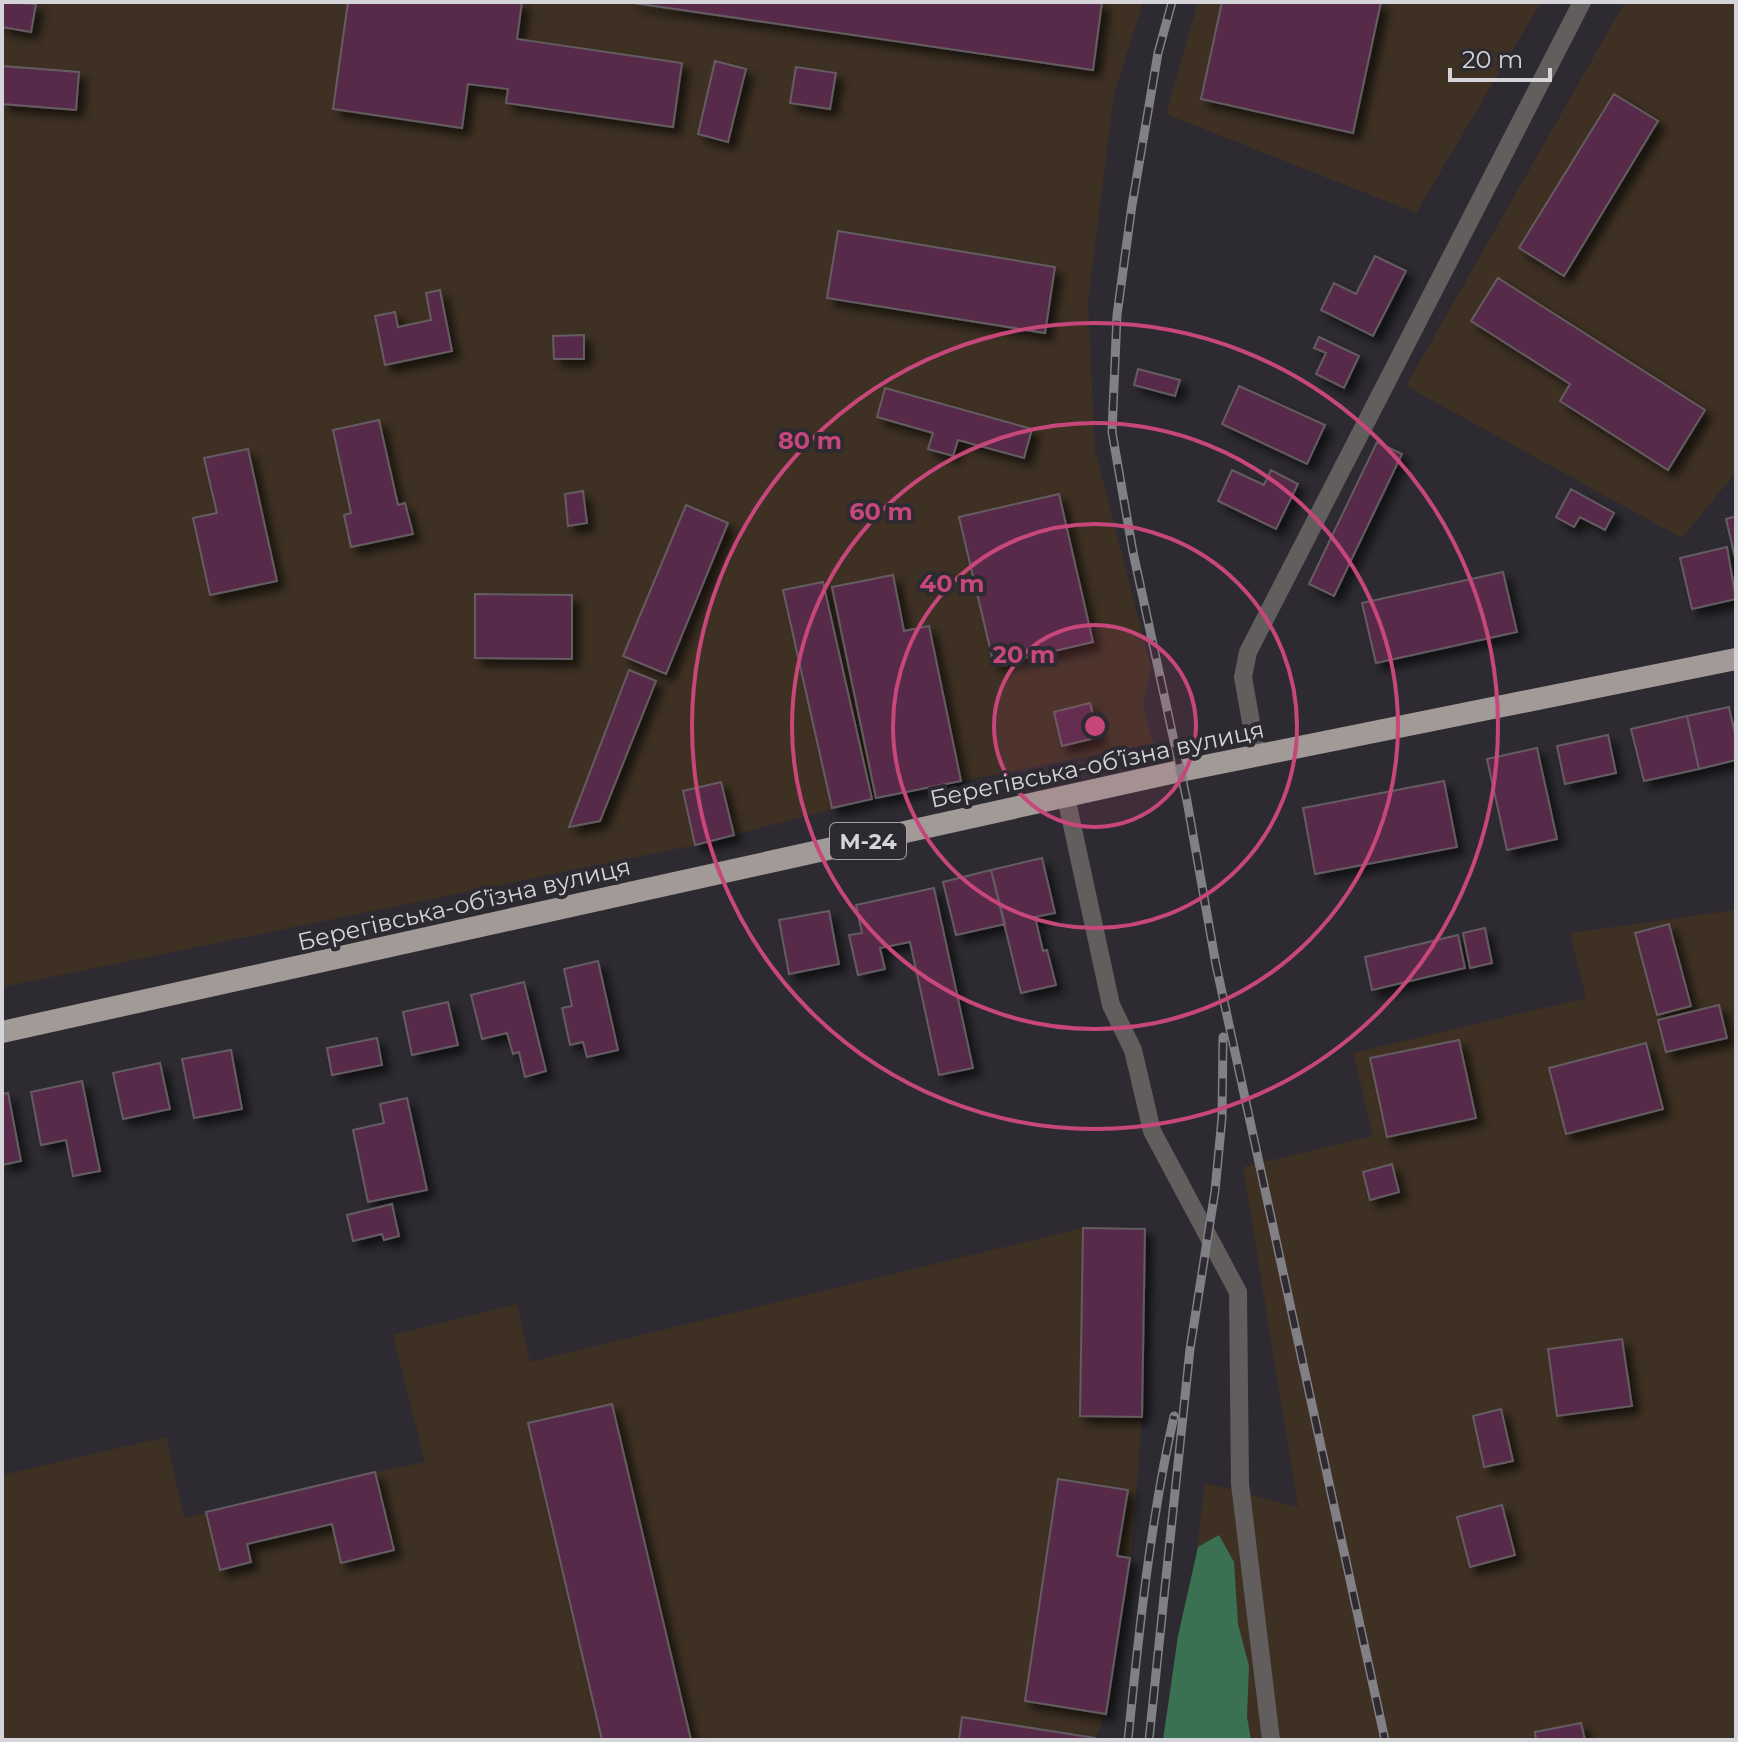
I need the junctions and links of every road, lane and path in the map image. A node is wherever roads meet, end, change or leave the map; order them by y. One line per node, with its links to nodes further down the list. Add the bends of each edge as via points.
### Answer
1 (1582, 2): 3 (lane, via 1248,652 1243,677)
2 (1736, 659): 3 (highway, Берегівська-обʼїзна вулиця / М-24)
3 (1257, 756): 4 (highway, Берегівська-обʼїзна вулиця / М-24)
4 (1066, 797): 5 (highway, Берегівська-обʼїзна вулиця / М-24); 6 (lane, via 1111,1005 1133,1050 1152,1131 1238,1292 1240,1484)
5 (2, 1032)
6 (1271, 1740)

